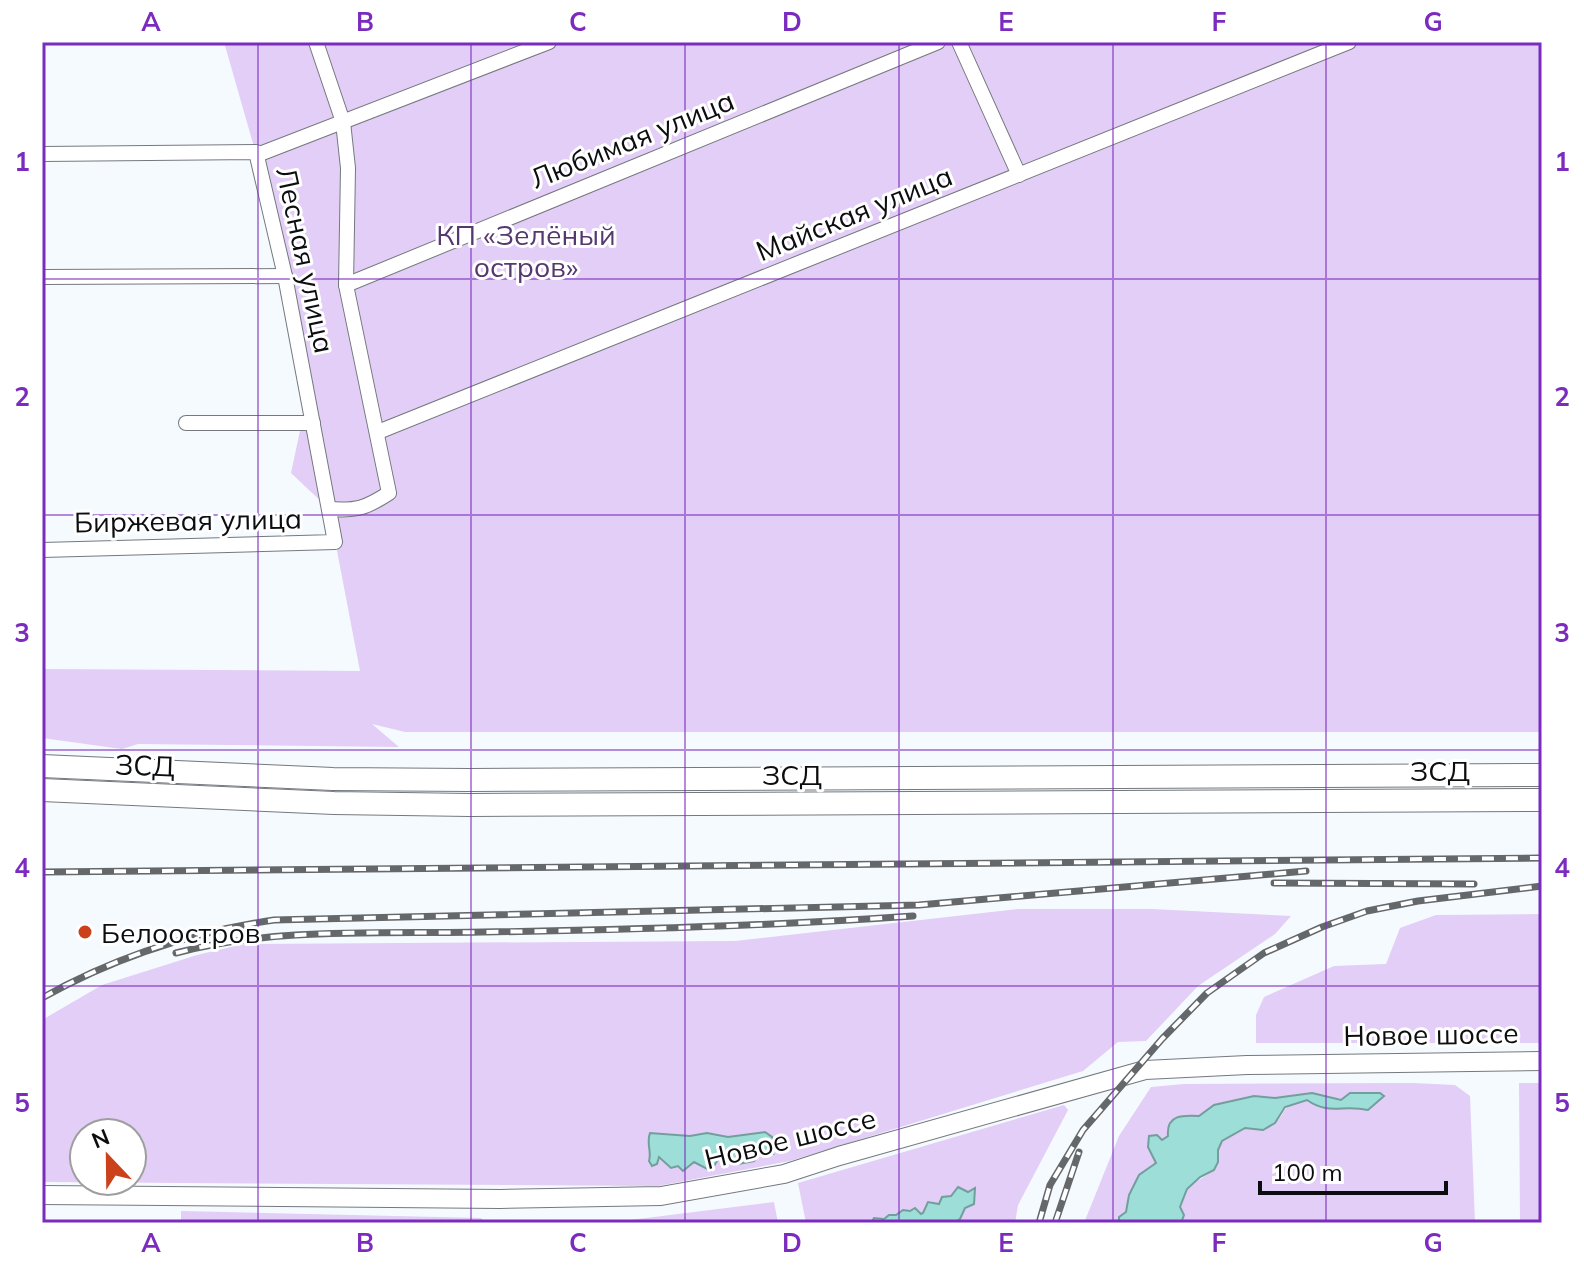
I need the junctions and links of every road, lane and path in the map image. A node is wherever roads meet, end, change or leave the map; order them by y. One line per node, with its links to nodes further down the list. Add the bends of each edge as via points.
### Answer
1 (316, 42): 6 (street)
2 (549, 42): 6 (street)
3 (938, 42): 12 (street, Любимая улица)
4 (959, 42): 9 (street)
5 (1349, 42): 9 (street, Майская улица)
6 (343, 122): 8 (street); 12 (street, via 348,168)
7 (42, 154): 8 (street, Лесная улица)
8 (257, 155): 10 (street, Лесная улица)
9 (1019, 175): 15 (street, Майская улица)
10 (285, 276): 11 (street); 14 (street, Лесная улица)
11 (42, 277)
12 (346, 285): 15 (street)
13 (186, 423): 14 (street)
14 (313, 423): 16 (street, Лесная улица)
15 (378, 432): 16 (street, via 389,493 354,511)
16 (329, 509): 17 (street, Лесная улица)
17 (335, 542): 18 (street, Биржевая улица)
18 (42, 550)
19 (42, 766): 20 (highway, ЗСД, via 470,780)
20 (1542, 775)
21 (42, 790): 22 (highway, ЗСД, via 470,805)
22 (1542, 800)
23 (1542, 1061): 24 (main road, Новое шоссе, via 1145,1070 784,1174 661,1196)
24 (42, 1195)

